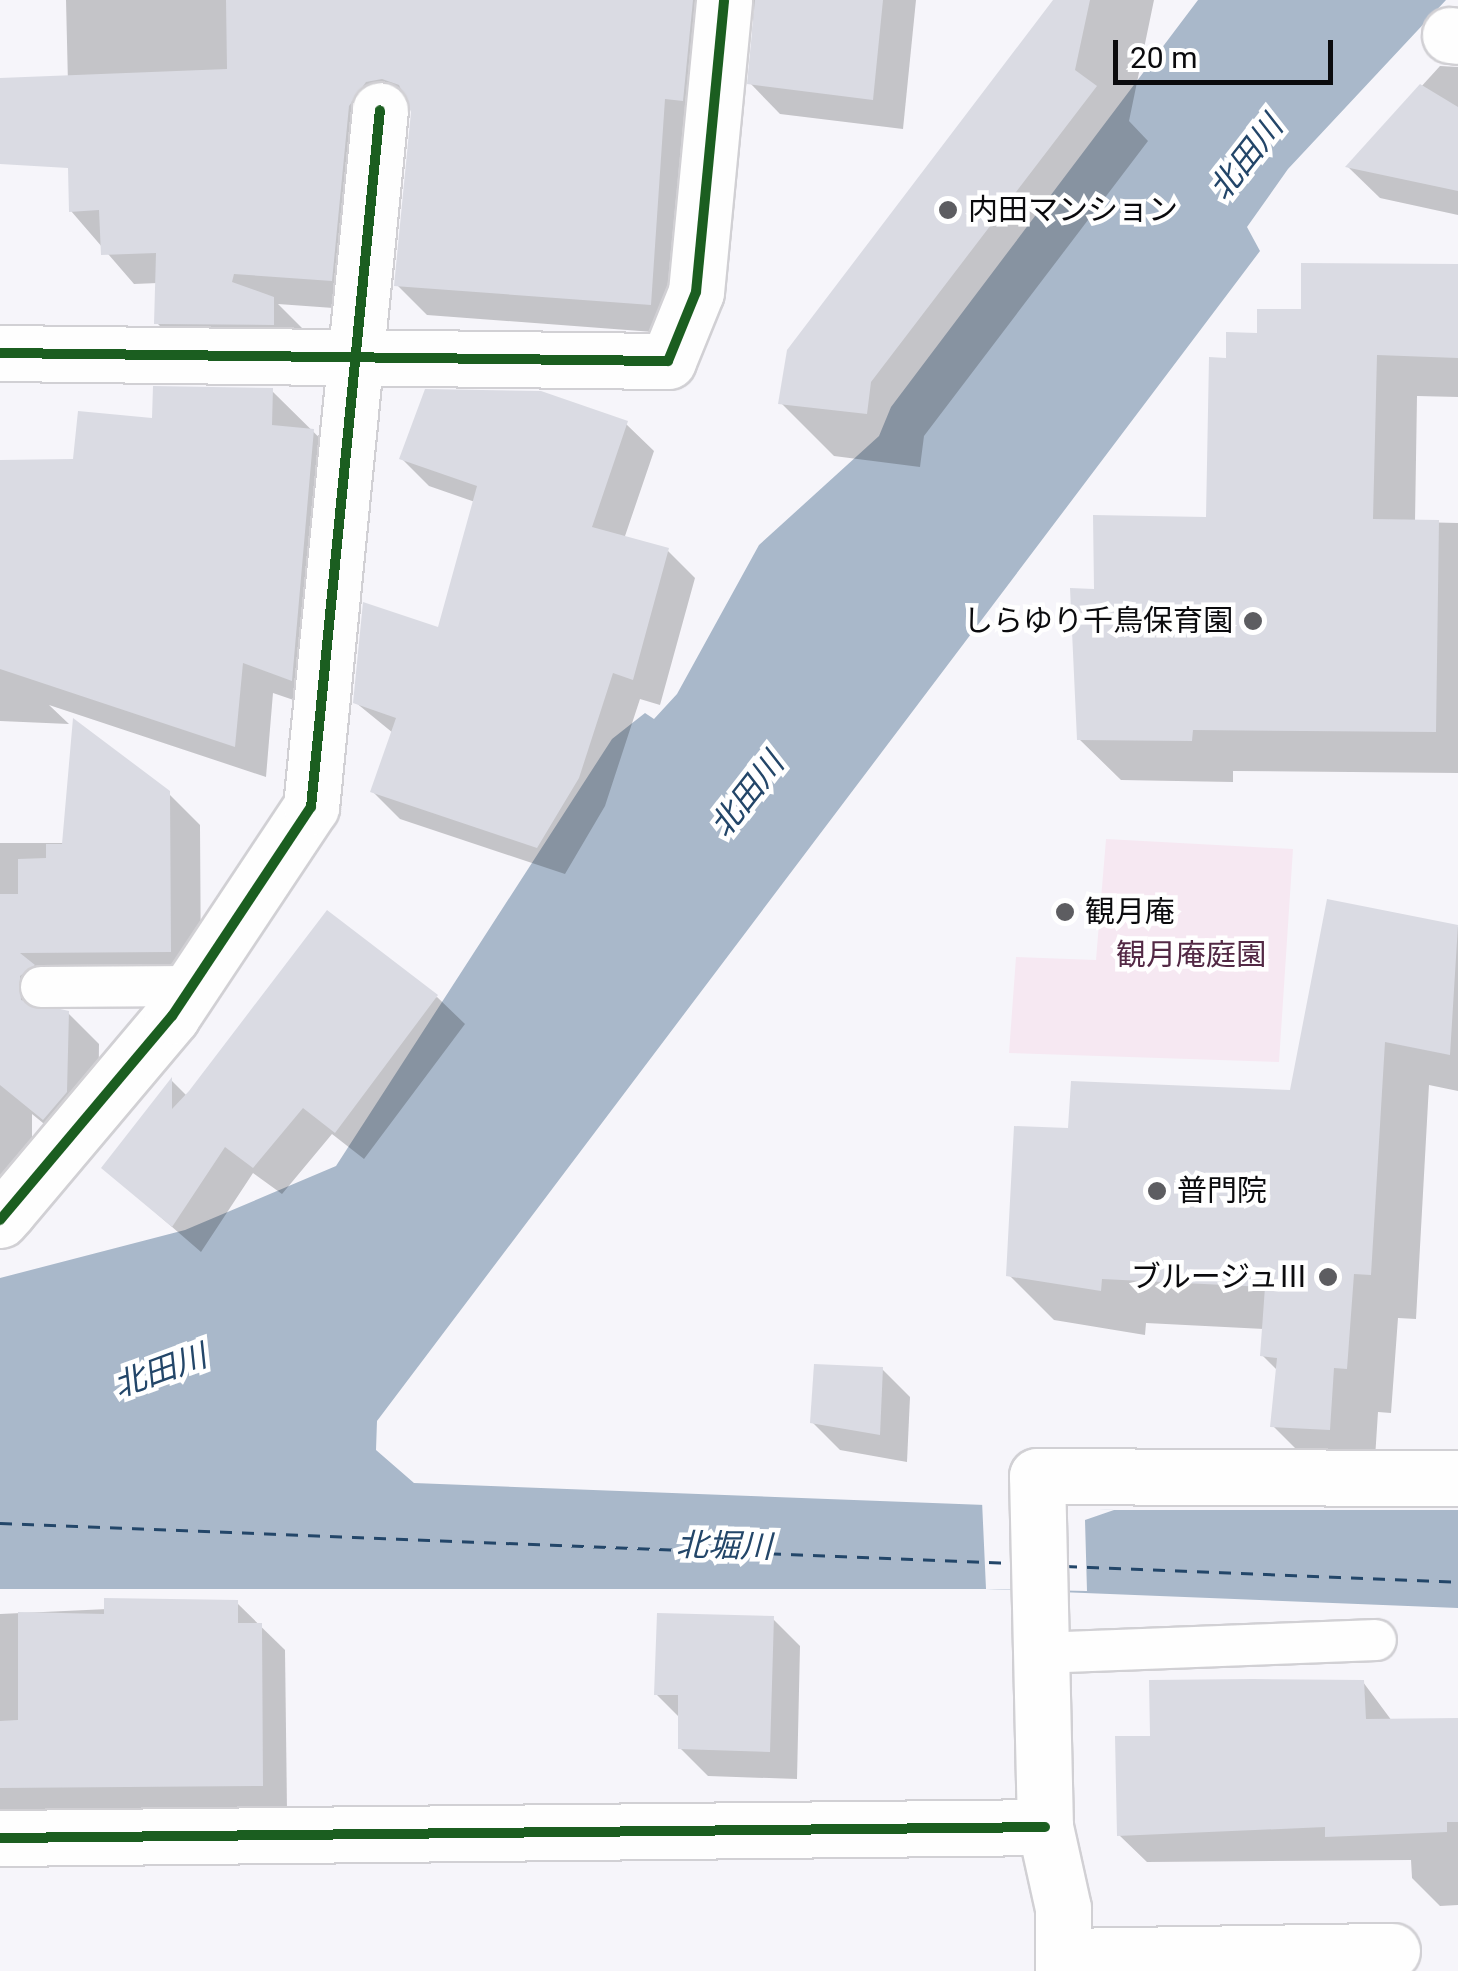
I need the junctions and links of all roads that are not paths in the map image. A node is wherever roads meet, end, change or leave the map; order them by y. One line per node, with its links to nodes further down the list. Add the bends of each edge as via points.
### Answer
1 (724, 0): 4 (street, via 696,292 668,361)
2 (380, 110): 4 (street)
3 (0, 353): 4 (street)
4 (358, 354): 5 (street, via 311,808)
5 (191, 986): 6 (lane); 7 (street)
6 (41, 987)
7 (4, 1216)
8 (1458, 1478): 9 (street, via 1038,1476)
9 (1040, 1628): 10 (lane); 11 (street)
10 (1376, 1640)
11 (1045, 1827): 12 (street); 14 (street)
12 (0, 1838)
13 (1392, 1951): 14 (street)
14 (1063, 1963)

